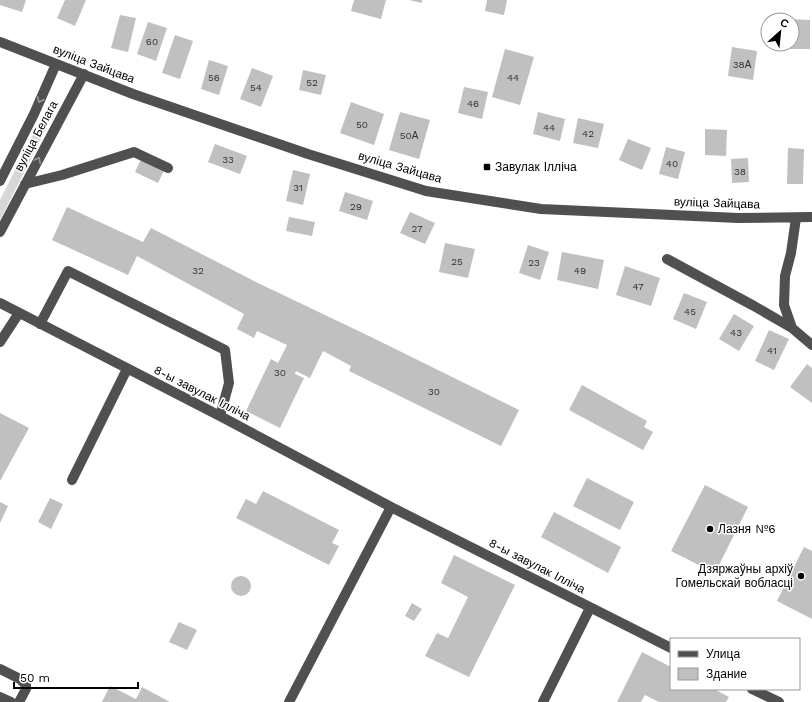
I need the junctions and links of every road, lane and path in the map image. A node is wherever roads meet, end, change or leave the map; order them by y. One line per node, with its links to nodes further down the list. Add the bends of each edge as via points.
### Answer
1 (0, 42): 2 (street, вуліца Зайцава)
2 (56, 64): 3 (street, вуліца Зайцава); 5 (street, вуліца Белага, one-way to 5)
3 (84, 74): 6 (street, вуліца Белага, one-way to 3); 8 (street, вуліца Зайцава, via 133,94 308,154 426,191 541,209)
4 (168, 168): 6 (street, via 134,152)
5 (0, 181)
6 (25, 184): 9 (street, вуліца Белага)
7 (812, 217): 8 (street, вуліца Зайцава)
8 (796, 218): 14 (street, via 785,276 784,305)
9 (0, 232)
10 (667, 259): 14 (street)
11 (0, 303): 12 (street, 8-ы завулак Ілліча)
12 (19, 313): 13 (street, 8-ы завулак Ілліча); 15 (street)
13 (40, 324): 17 (street, 8-ы завулак Ілліча); 18 (street, via 68,271 225,350 229,383)
14 (792, 328): 16 (street)
15 (0, 342)
16 (812, 346)
17 (127, 368): 18 (street, 8-ы завулак Ілліча); 19 (street)
18 (220, 416): 20 (street, 8-ы завулак Ілліча)
19 (72, 480)
20 (391, 507): 21 (street, 8-ы завулак Ілліча); 28 (street)
21 (590, 608): 22 (street, 8-ы завулак Ілліча); 29 (street)
22 (670, 648)
23 (0, 669): 27 (street, via 26,685)
24 (754, 690): 30 (street)
25 (0, 697): 26 (street)
26 (11, 702)
27 (19, 702)
28 (289, 702)
29 (543, 702)
30 (778, 702)

